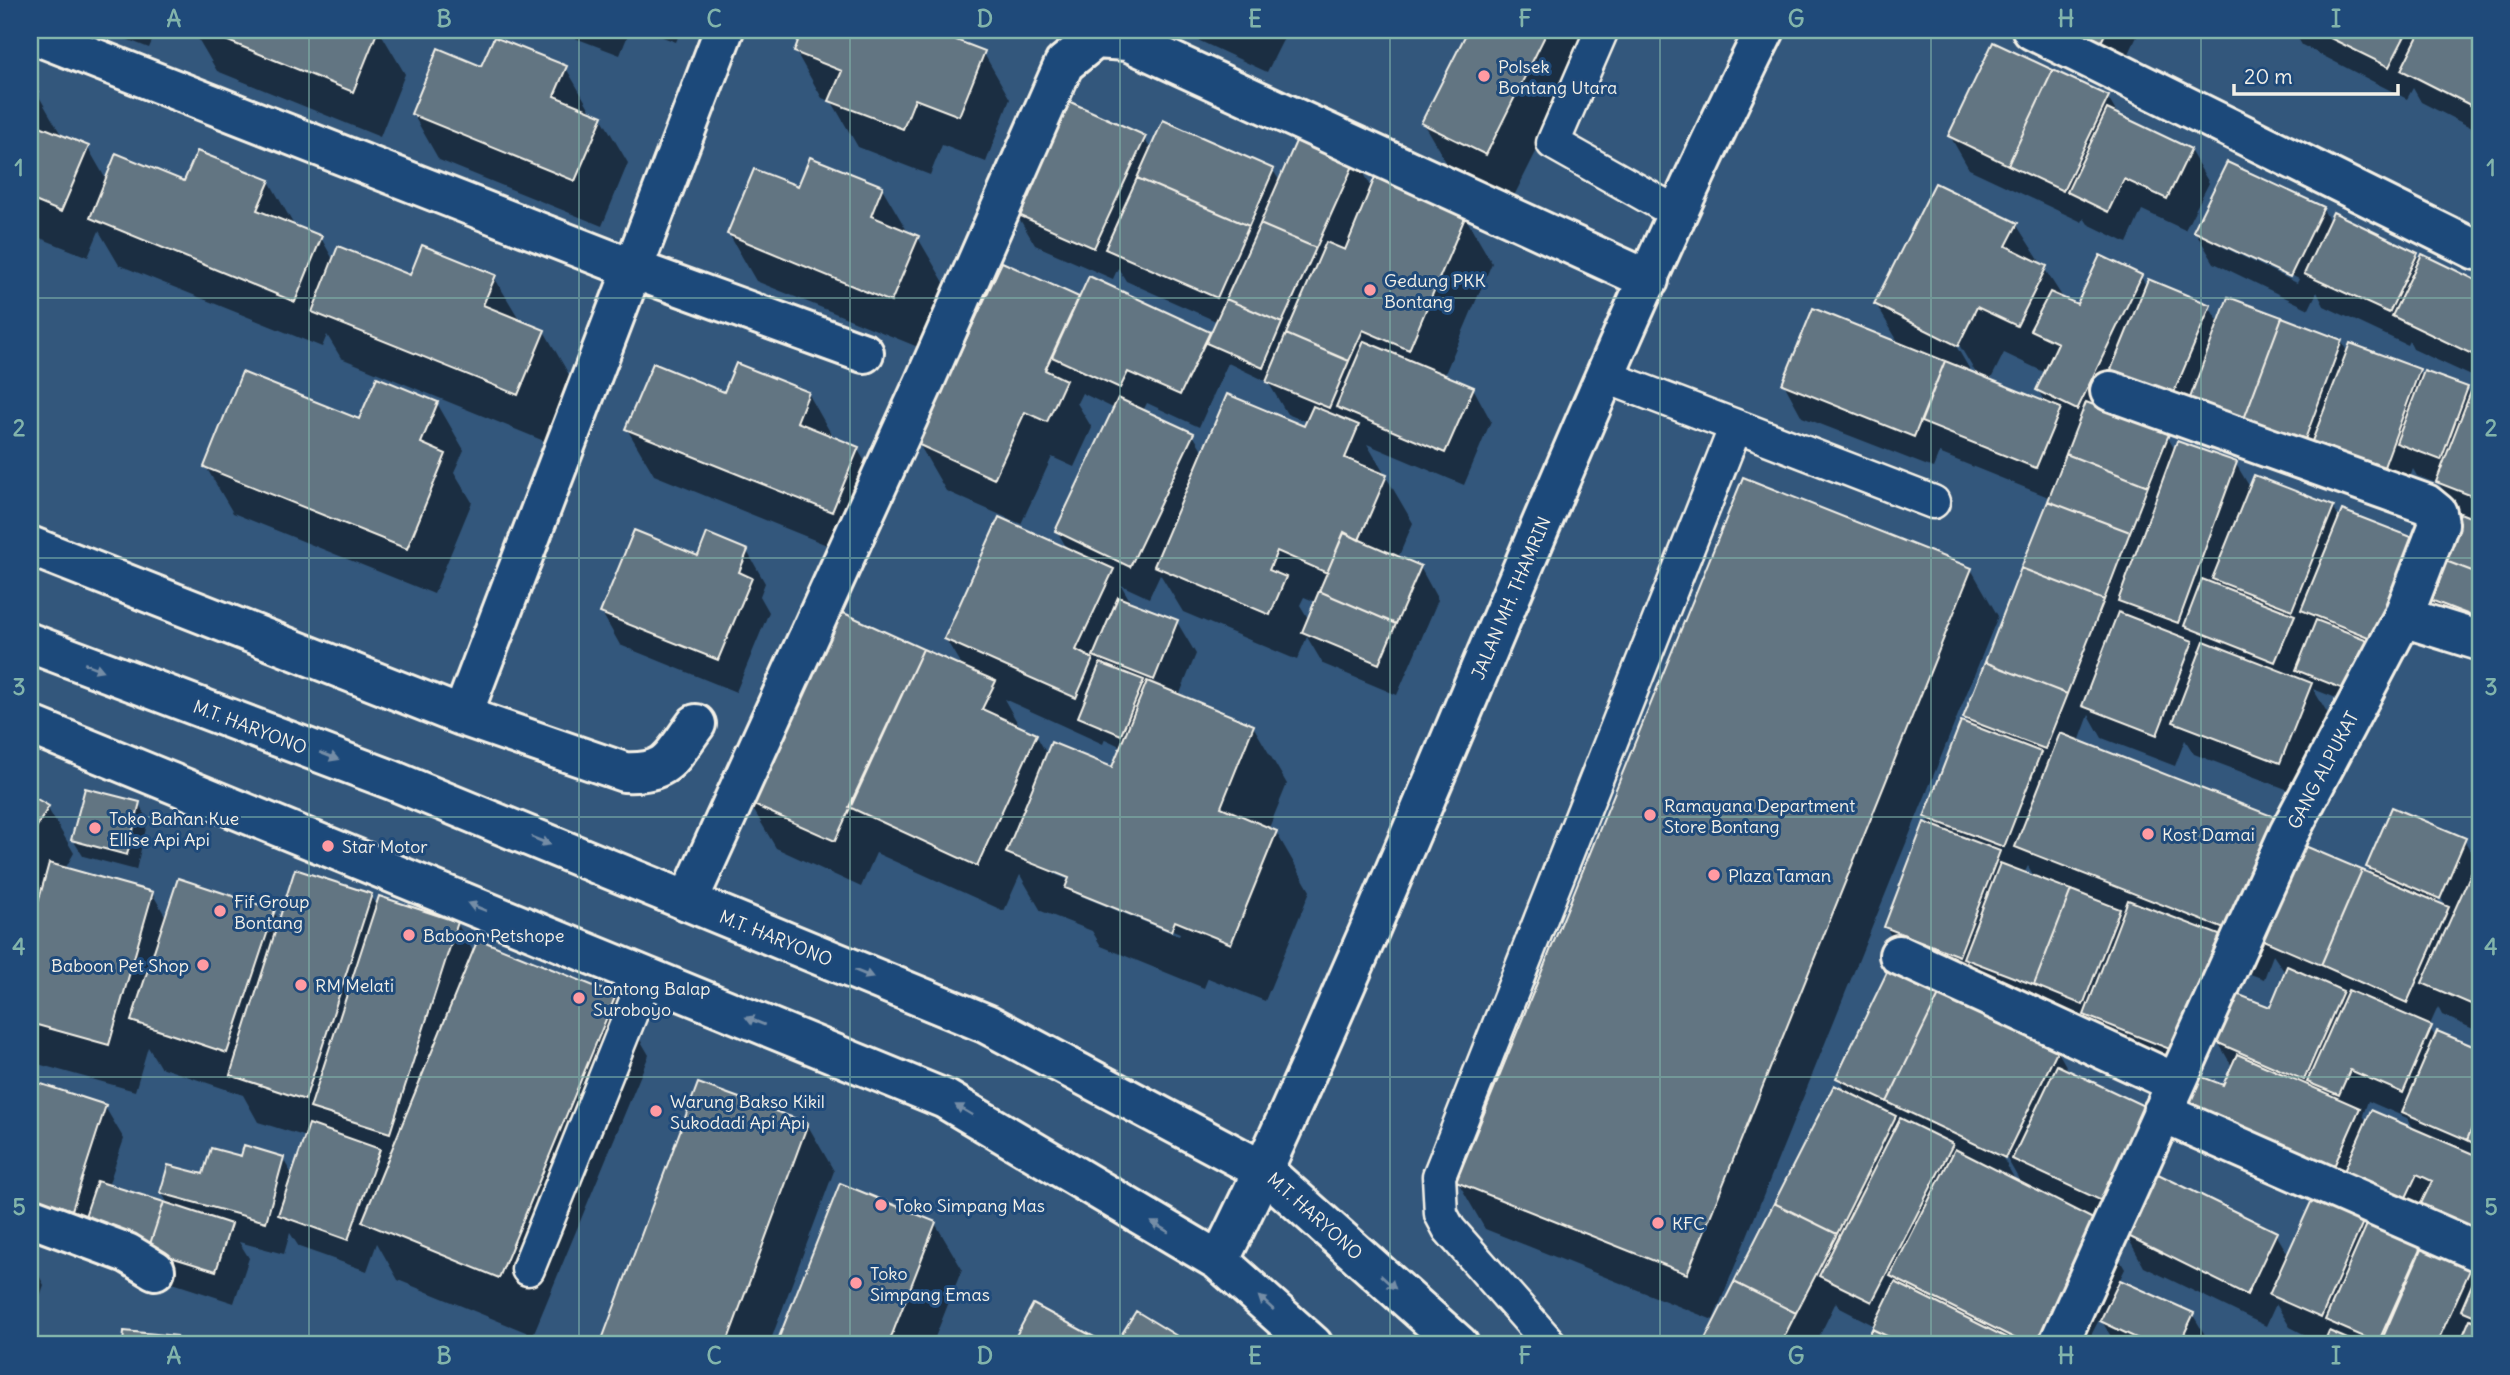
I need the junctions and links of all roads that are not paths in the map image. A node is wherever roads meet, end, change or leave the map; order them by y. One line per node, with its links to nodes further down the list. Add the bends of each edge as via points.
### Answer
1 (724, 30): 8 (street)
2 (1602, 30): 6 (lane, via 1553,143)
3 (2032, 30): 7 (street)
4 (30, 33): 8 (street)
5 (1756, 33): 6 (street, JALAN MH. THAMRIN)
6 (1679, 215): 9 (street, JALAN MH. THAMRIN)
7 (2476, 250)
8 (633, 269): 10 (street); 19 (street)
9 (1649, 280): 11 (street, JALAN MH. THAMRIN); 22 (street, via 1127,41 1095,39 1064,64)
10 (864, 354)
11 (1604, 376): 13 (lane); 26 (street, JALAN MH. THAMRIN)
12 (2110, 391): 16 (street, GANG ALPUKAT, via 2426,504 2437,513 2439,524)
13 (1736, 426): 14 (lane); 34 (lane, via 1439,1176 1441,1214 1449,1229)
14 (1933, 502)
15 (30, 546): 19 (street)
16 (2403, 617): 17 (street); 25 (street, GANG ALPUKAT, via 2289,833)
17 (2480, 641)
18 (30, 643): 22 (street, M.T. HARYONO, one-way to 22, via 392,780)
19 (462, 716): 20 (street, via 624,772 647,773 665,766)
20 (696, 724)
21 (30, 725): 24 (street, one-way to 21)
22 (688, 901): 26 (street, M.T. HARYONO, one-way to 26, via 987,1024)
23 (1899, 955): 25 (street)
24 (646, 976): 29 (street, one-way to 24, via 945,1099); 30 (lane)
25 (2169, 1098): 28 (street); 35 (street, GANG ALPUKAT)
26 (1264, 1171): 29 (street, JALAN MH. THAMRIN); 33 (street, M.T. HARYONO, one-way to 33)
27 (30, 1217): 31 (street, via 127,1253)
28 (2475, 1250)
29 (1219, 1261): 32 (street, one-way to 29)
30 (528, 1269)
31 (155, 1270)
32 (1313, 1345)
33 (1459, 1345)
34 (1550, 1345)
35 (2058, 1345)

